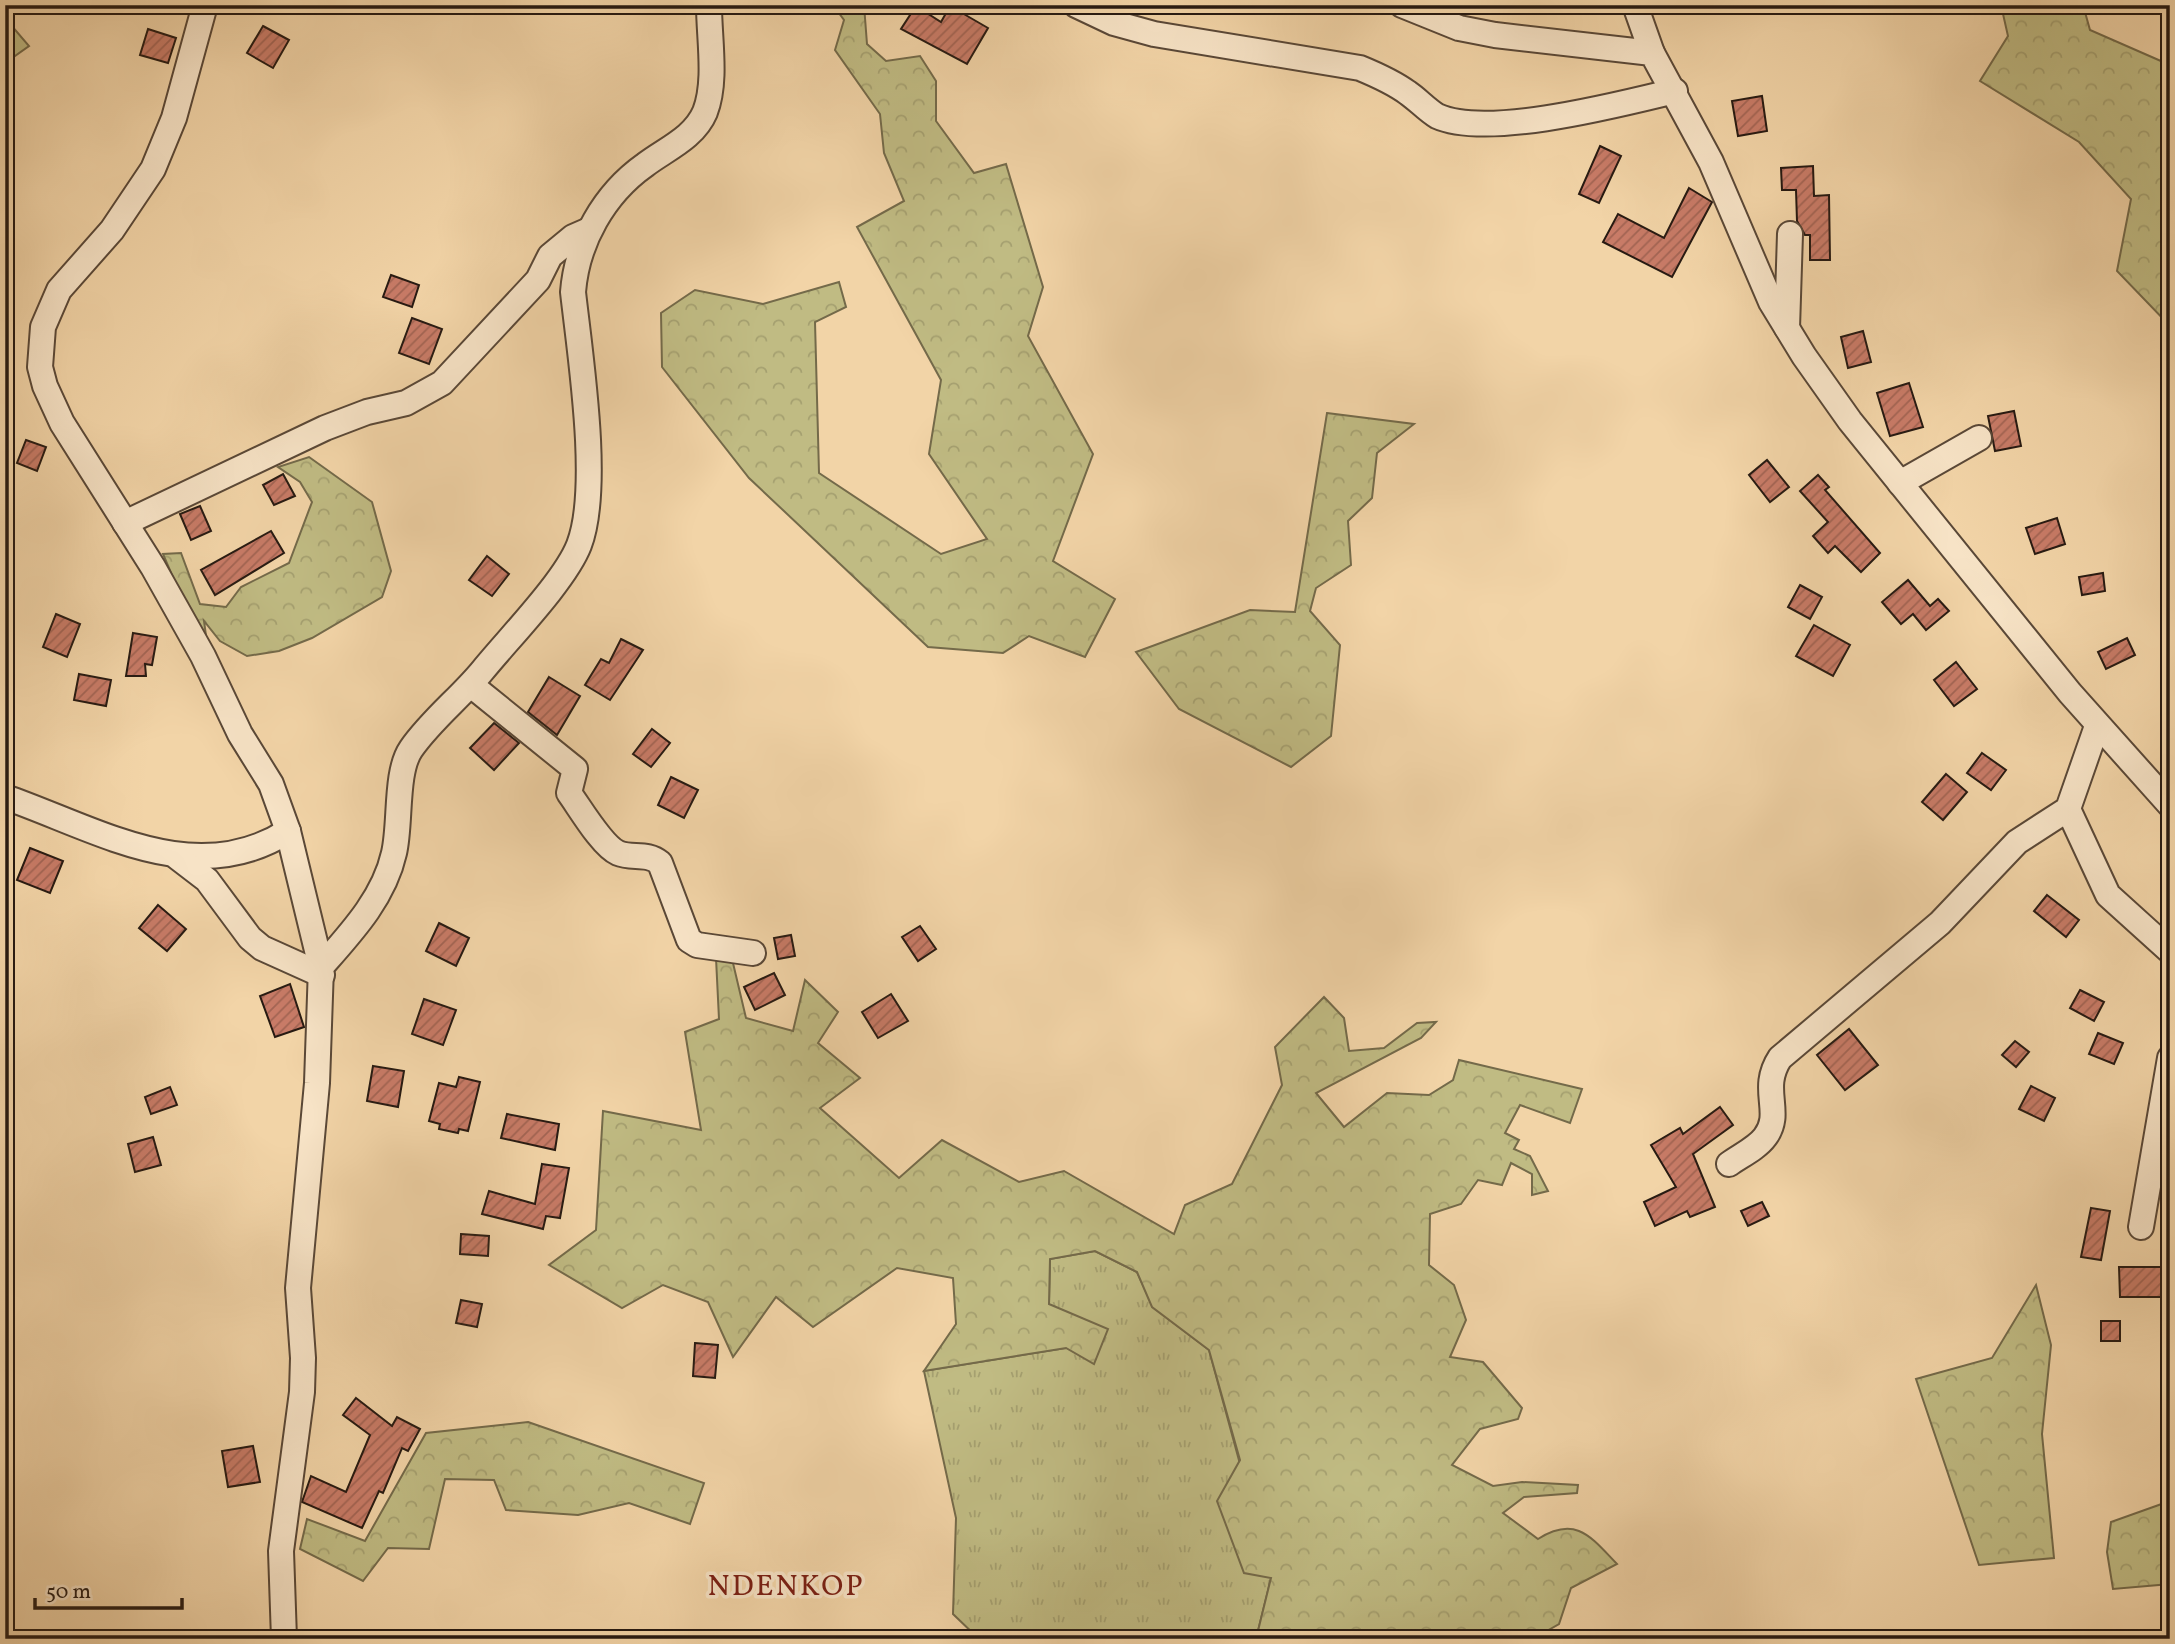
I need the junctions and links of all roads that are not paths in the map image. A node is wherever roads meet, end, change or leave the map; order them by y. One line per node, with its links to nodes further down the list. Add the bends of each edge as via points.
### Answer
1 (205, 5): 13 (street, via 174,118 153,169 112,230 59,290 43,327 40,367 45,386 62,423)
2 (709, 5): 8 (street, via 710,86 697,127 620,185)
3 (1076, 5): 7 (street, via 1114,23 1154,34 1360,68 1389,80 1437,116 1464,122 1586,112)
4 (1402, 5): 6 (street, via 1459,28 1495,35)
5 (1635, 5): 6 (street)
6 (1652, 53): 7 (street)
7 (1675, 91): 10 (street, via 1711,162 1770,302)
8 (589, 230): 13 (street, via 550,256 526,295 442,383 406,402 324,428); 14 (street, via 575,270 573,292 587,454 588,501 580,542 568,566)
9 (1790, 234): 10 (street)
10 (1787, 328): 12 (street, via 1850,421)
11 (1979, 438): 12 (street)
12 (1900, 483): 15 (street)
13 (125, 523): 19 (street, via 271,784)
14 (471, 685): 22 (street, via 575,769 569,793 616,853 644,855 660,863 689,940); 23 (street, via 411,749 386,878 358,926)
15 (2097, 726): 17 (street); 18 (street)
16 (5, 797): 20 (street, via 108,837)
17 (2170, 805)
18 (2068, 809): 21 (street, via 2108,895); 25 (street, via 2017,842 1930,932 1780,1058 1770,1072 1772,1123 1764,1138)
19 (288, 831): 20 (street, via 264,847 242,853); 23 (street)
20 (177, 857): 23 (street, via 213,886 250,939)
21 (2170, 951)
22 (753, 953)
23 (321, 971): 27 (street, via 307,1214 298,1288 302,1392 281,1551)
24 (2170, 1058): 26 (street)
25 (1729, 1164)
26 (2141, 1227)
27 (284, 1639)

